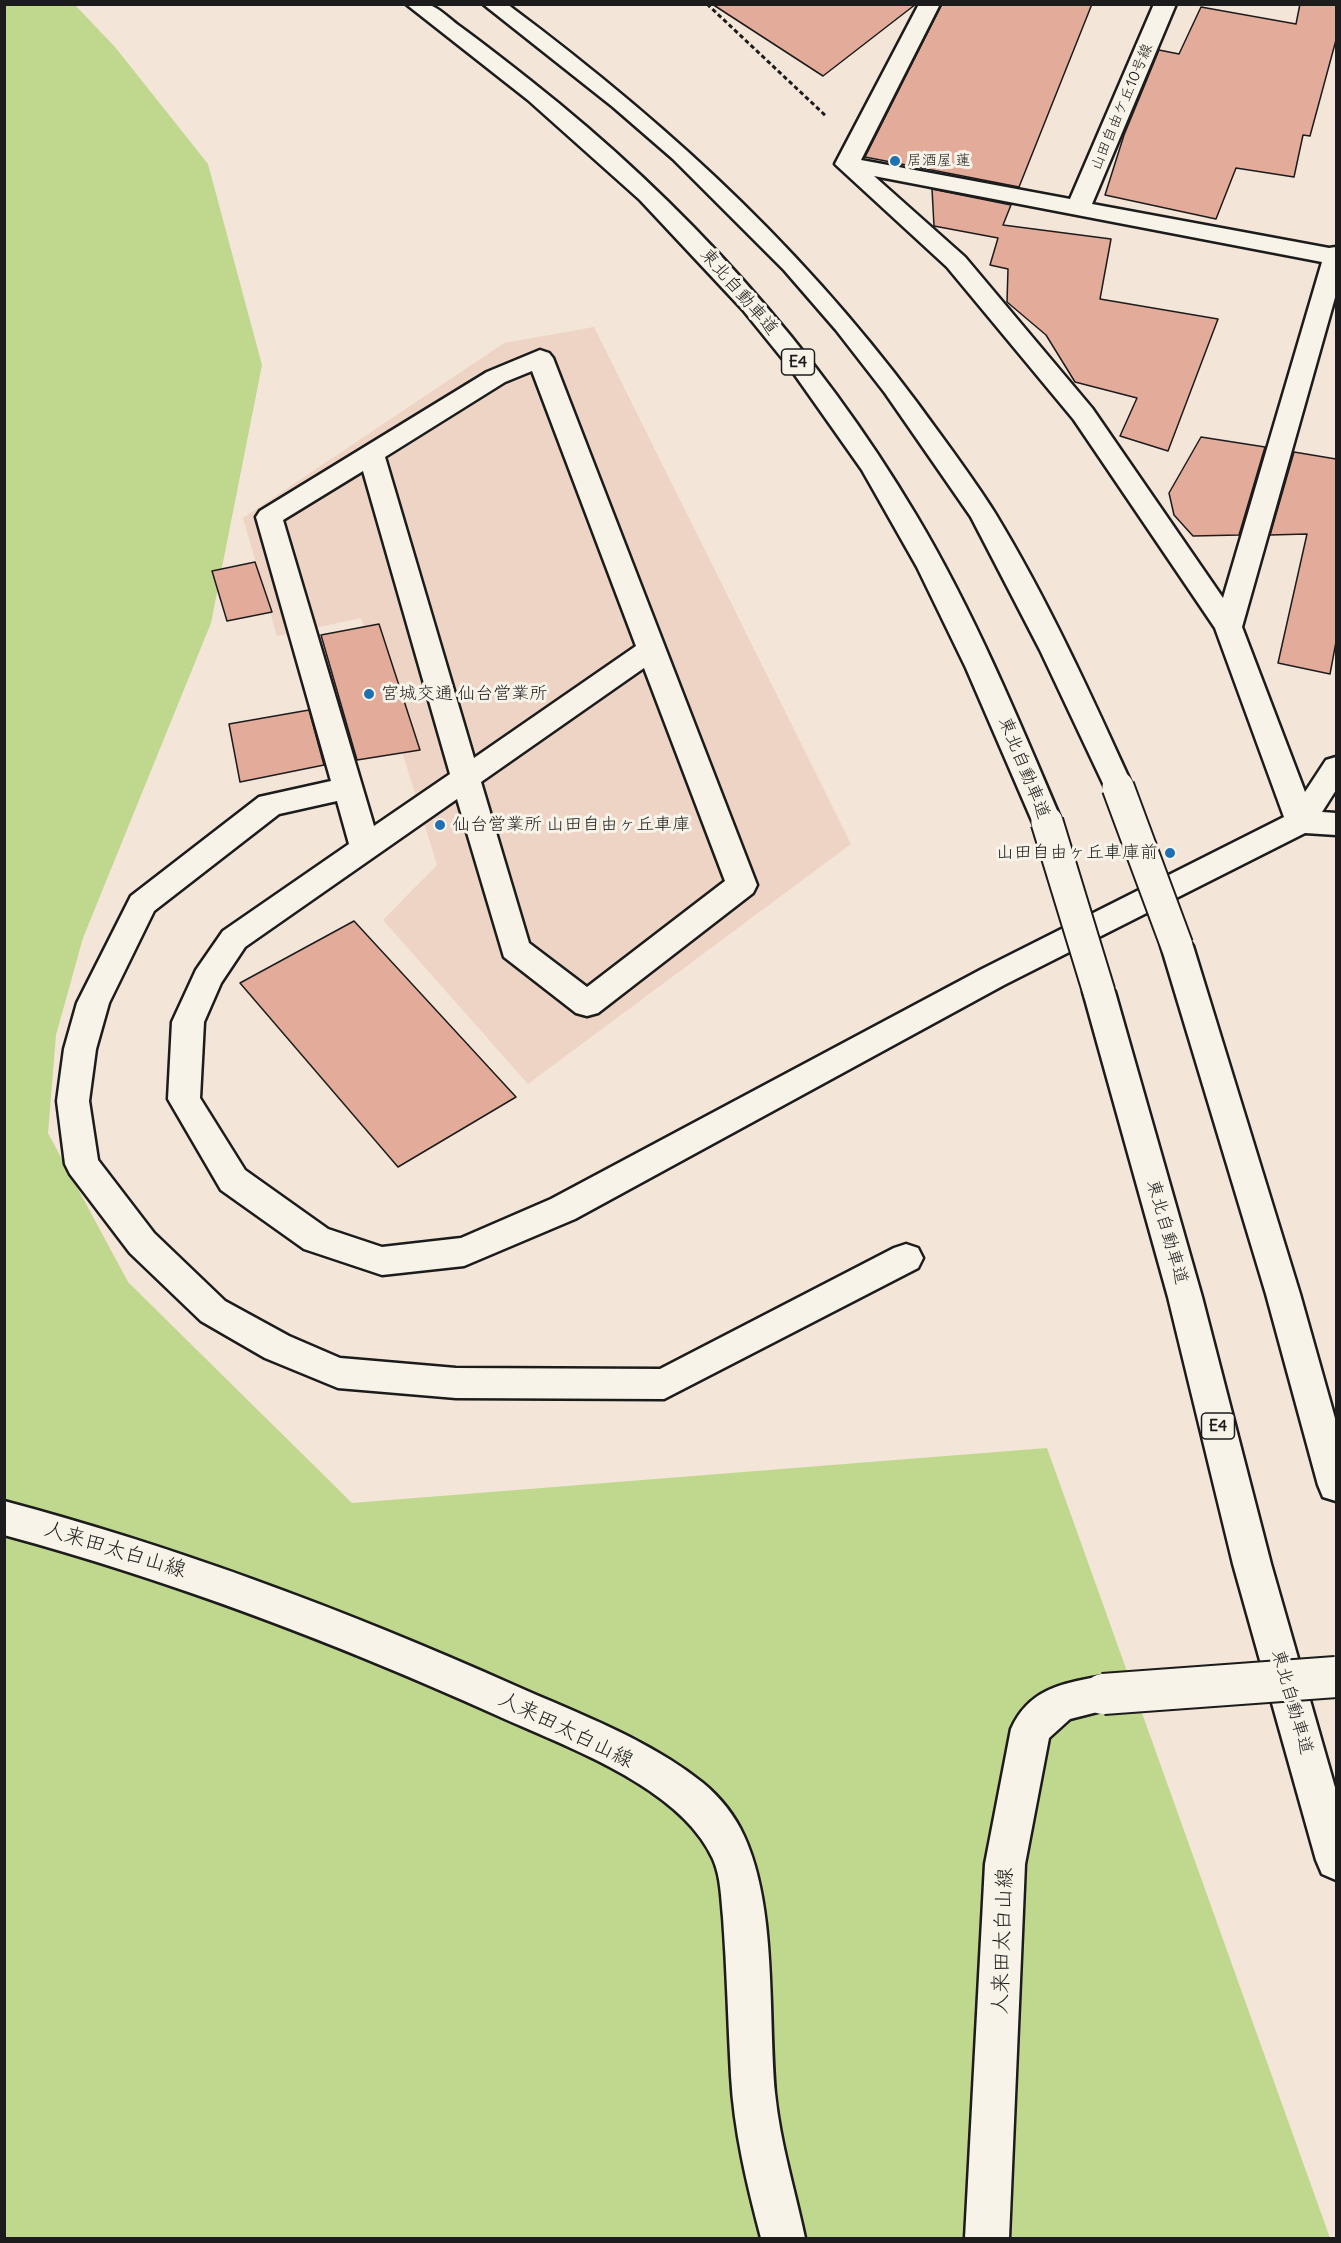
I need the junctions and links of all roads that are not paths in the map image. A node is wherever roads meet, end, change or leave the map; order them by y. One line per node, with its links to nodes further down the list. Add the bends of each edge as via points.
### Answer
1 (416, 4): 21 (main road, 東北自動車道 / E4, bridge, via 596,147 681,227 765,319 845,424 921,547 990,683 1047,822 1099,992 1185,1297 1252,1564)
2 (493, 4): 18 (main road, bridge, via 575,63 662,135 746,214 829,304 908,404 983,515 1057,651 1118,787 1177,946 1283,1294)
3 (930, 4): 5 (main road)
4 (1165, 4): 6 (main road, 山田自由ケ丘10号線)
5 (852, 154): 6 (main road); 9 (main road, via 956,262 1076,405)
6 (1078, 208): 7 (main road)
7 (1336, 256): 9 (main road)
8 (371, 454): 10 (main road, via 496,377 540,358); 12 (main road); 13 (main road, via 270,517)
9 (1228, 627): 14 (main road)
10 (651, 649): 12 (main road); 12 (main road, via 742,885 588,1004 514,948)
11 (1336, 767): 14 (main road)
12 (466, 776): 16 (main road)
13 (347, 788): 16 (main road); 17 (main road, via 270,805 142,904 93,1003 80,1049 73,1101 82,1164 142,1243 213,1311 277,1347 338,1374 456,1383 664,1384)
14 (1301, 822): 15 (main road); 16 (main road, via 993,977 563,1209 464,1252 382,1261 316,1239 233,1180 184,1099 188,1022 207,978 234,939)
15 (1336, 824)
16 (356, 853)
17 (906, 1258)
18 (1336, 1485)
19 (4, 1518): 22 (main road, 人来田太白山線, via 96,1542 313,1616 578,1734 639,1765 690,1798 730,1851 740,1890 754,2097 762,2157)
20 (1336, 1677): 23 (main road, 人来田太白山線, bridge, via 1103,1694 1060,1702 1031,1730 1005,1864)
21 (1336, 1860)
22 (783, 2238)
23 (987, 2238)

